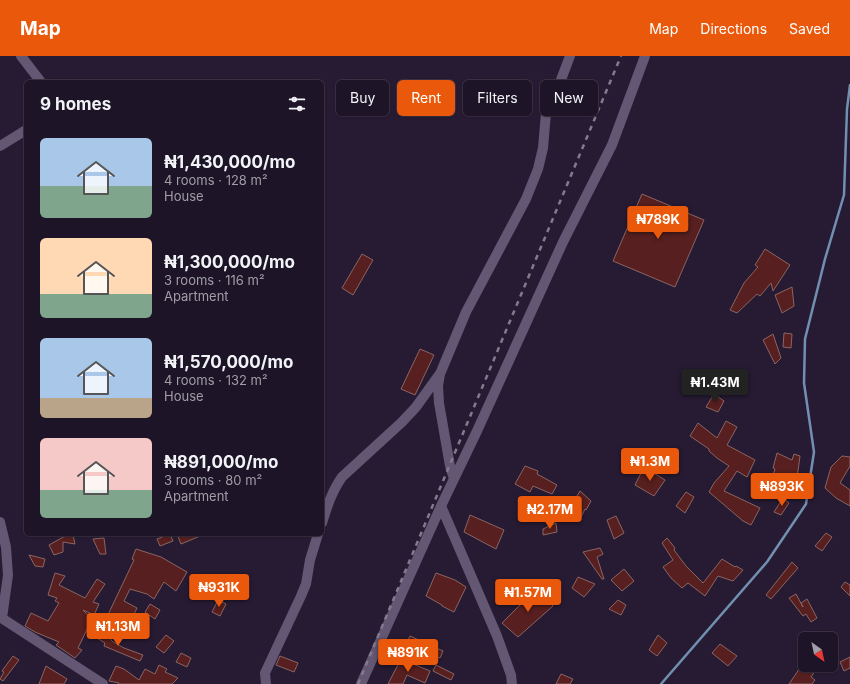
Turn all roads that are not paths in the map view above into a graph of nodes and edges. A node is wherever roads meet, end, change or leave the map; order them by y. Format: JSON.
{"nodes":[{"id":1,"x":21,"y":56,"type":"edge"},
{"id":2,"x":570,"y":56,"type":"edge"},
{"id":3,"x":645,"y":56,"type":"edge"},
{"id":4,"x":39,"y":80,"type":"edge"},
{"id":5,"x":24,"y":131,"type":"edge"},
{"id":6,"x":0,"y":146,"type":"edge"},
{"id":7,"x":440,"y":374,"type":"junction"},
{"id":8,"x":454,"y":479,"type":"junction"},
{"id":9,"x":441,"y":506,"type":"junction"},
{"id":10,"x":324,"y":517,"type":"edge"},
{"id":11,"x":0,"y":522,"type":"edge"},
{"id":12,"x":317,"y":536,"type":"edge"},
{"id":13,"x":1,"y":618,"type":"edge"},
{"id":14,"x":104,"y":684,"type":"edge"},
{"id":15,"x":266,"y":684,"type":"edge"},
{"id":16,"x":362,"y":684,"type":"edge"},
{"id":17,"x":512,"y":684,"type":"edge"}],
"edges":[{"from":1,"to":4,"type":"street"},
{"from":2,"to":7,"type":"street"},
{"from":3,"to":8,"type":"street"},
{"from":5,"to":6,"type":"street"},
{"from":7,"to":8,"type":"street"},
{"from":7,"to":10,"type":"street"},
{"from":8,"to":9,"type":"street"},
{"from":9,"to":16,"type":"street"},
{"from":9,"to":17,"type":"street"},
{"from":11,"to":13,"type":"street"},
{"from":12,"to":15,"type":"street"},
{"from":13,"to":14,"type":"street"}]}
